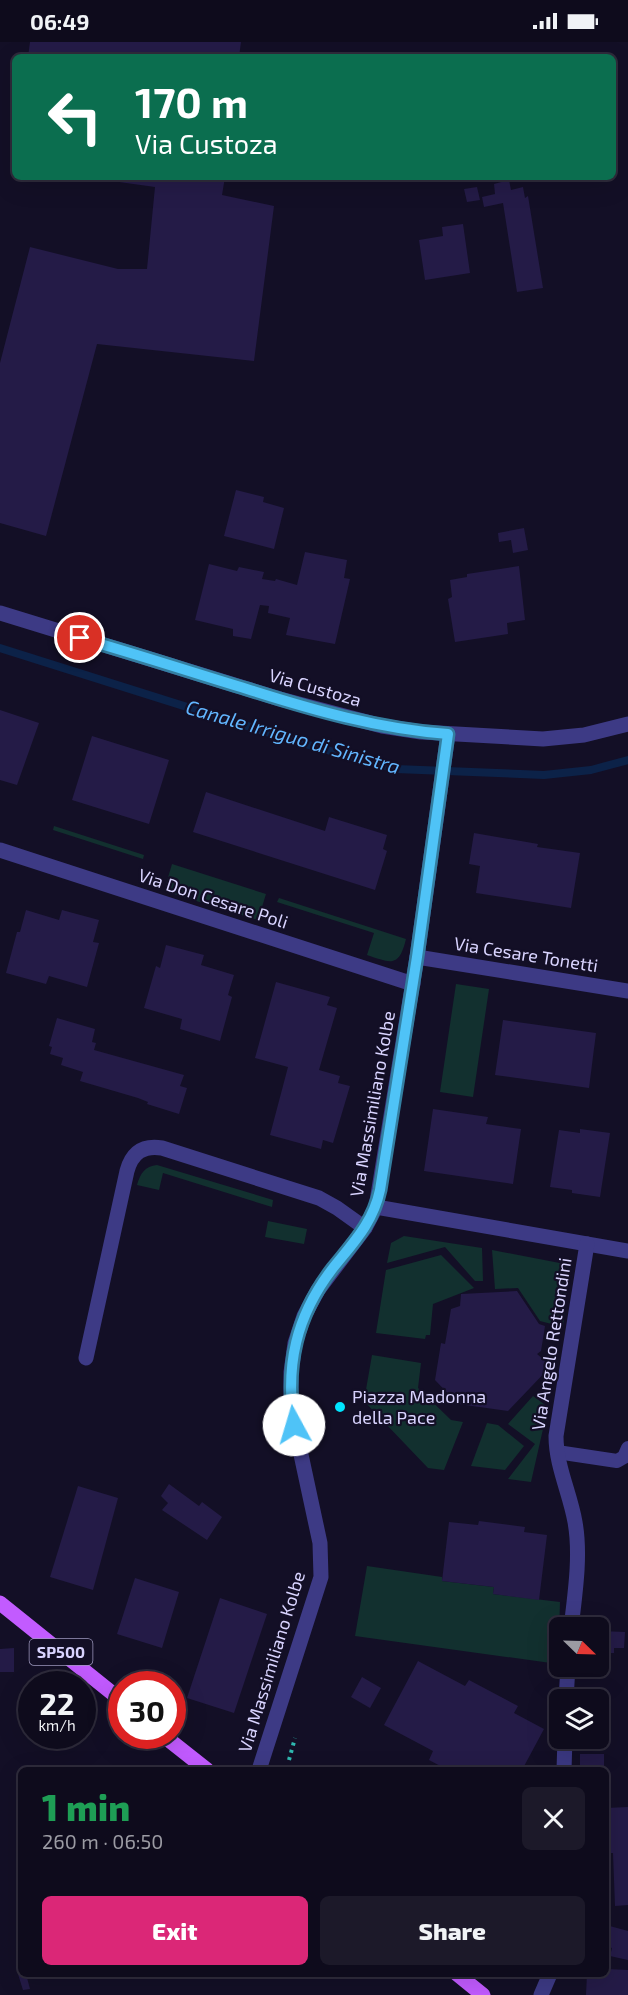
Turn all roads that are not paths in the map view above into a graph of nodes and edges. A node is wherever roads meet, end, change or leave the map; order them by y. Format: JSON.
{"nodes":[{"id":1,"x":0,"y":613,"type":"edge"},
{"id":2,"x":628,"y":723,"type":"edge"},
{"id":3,"x":448,"y":734,"type":"junction"},
{"id":4,"x":0,"y":850,"type":"edge"},
{"id":5,"x":417,"y":957,"type":"junction"},
{"id":6,"x":413,"y":984,"type":"junction"},
{"id":7,"x":628,"y":991,"type":"edge"},
{"id":8,"x":376,"y":1207,"type":"junction"},
{"id":9,"x":365,"y":1228,"type":"junction"},
{"id":10,"x":587,"y":1244,"type":"junction"},
{"id":11,"x":628,"y":1251,"type":"edge"},
{"id":12,"x":86,"y":1358,"type":"dead end"},
{"id":13,"x":628,"y":1448,"type":"edge"},
{"id":14,"x":557,"y":1452,"type":"junction"},
{"id":15,"x":0,"y":1603,"type":"edge"},
{"id":16,"x":572,"y":1617,"type":"edge"},
{"id":17,"x":108,"y":1690,"type":"edge"},
{"id":18,"x":180,"y":1749,"type":"edge"},
{"id":19,"x":565,"y":1749,"type":"edge"},
{"id":20,"x":203,"y":1767,"type":"edge"},
{"id":21,"x":260,"y":1767,"type":"edge"},
{"id":22,"x":564,"y":1767,"type":"edge"},
{"id":23,"x":461,"y":1977,"type":"edge"},
{"id":24,"x":549,"y":1977,"type":"edge"},
{"id":25,"x":483,"y":1995,"type":"edge"},
{"id":26,"x":541,"y":1995,"type":"edge"}],
"edges":[{"from":1,"to":3,"type":"street","name":"Via Custoza"},
{"from":2,"to":3,"type":"street","name":"Via Custoza"},
{"from":3,"to":5,"type":"street","name":"Via Massimiliano Kolbe"},
{"from":4,"to":6,"type":"street","name":"Via Don Cesare Poli"},
{"from":5,"to":6,"type":"street","name":"Via Massimiliano Kolbe"},
{"from":5,"to":7,"type":"street","name":"Via Cesare Tonetti"},
{"from":6,"to":8,"type":"street","name":"Via Massimiliano Kolbe"},
{"from":8,"to":9,"type":"street","name":"Via Massimiliano Kolbe"},
{"from":8,"to":10,"type":"street"},
{"from":9,"to":12,"type":"street"},
{"from":9,"to":21,"type":"street","name":"Via Massimiliano Kolbe"},
{"from":10,"to":11,"type":"street"},
{"from":10,"to":14,"type":"street","name":"Via Angelo Rettondini"},
{"from":13,"to":14,"type":"lane"},
{"from":14,"to":16,"type":"street","name":"Via Angelo Rettondini"},
{"from":15,"to":17,"type":"main road","number":"SP500"},
{"from":18,"to":20,"type":"main road"},
{"from":19,"to":22,"type":"street"},
{"from":23,"to":25,"type":"main road"},
{"from":24,"to":26,"type":"street"}]}
